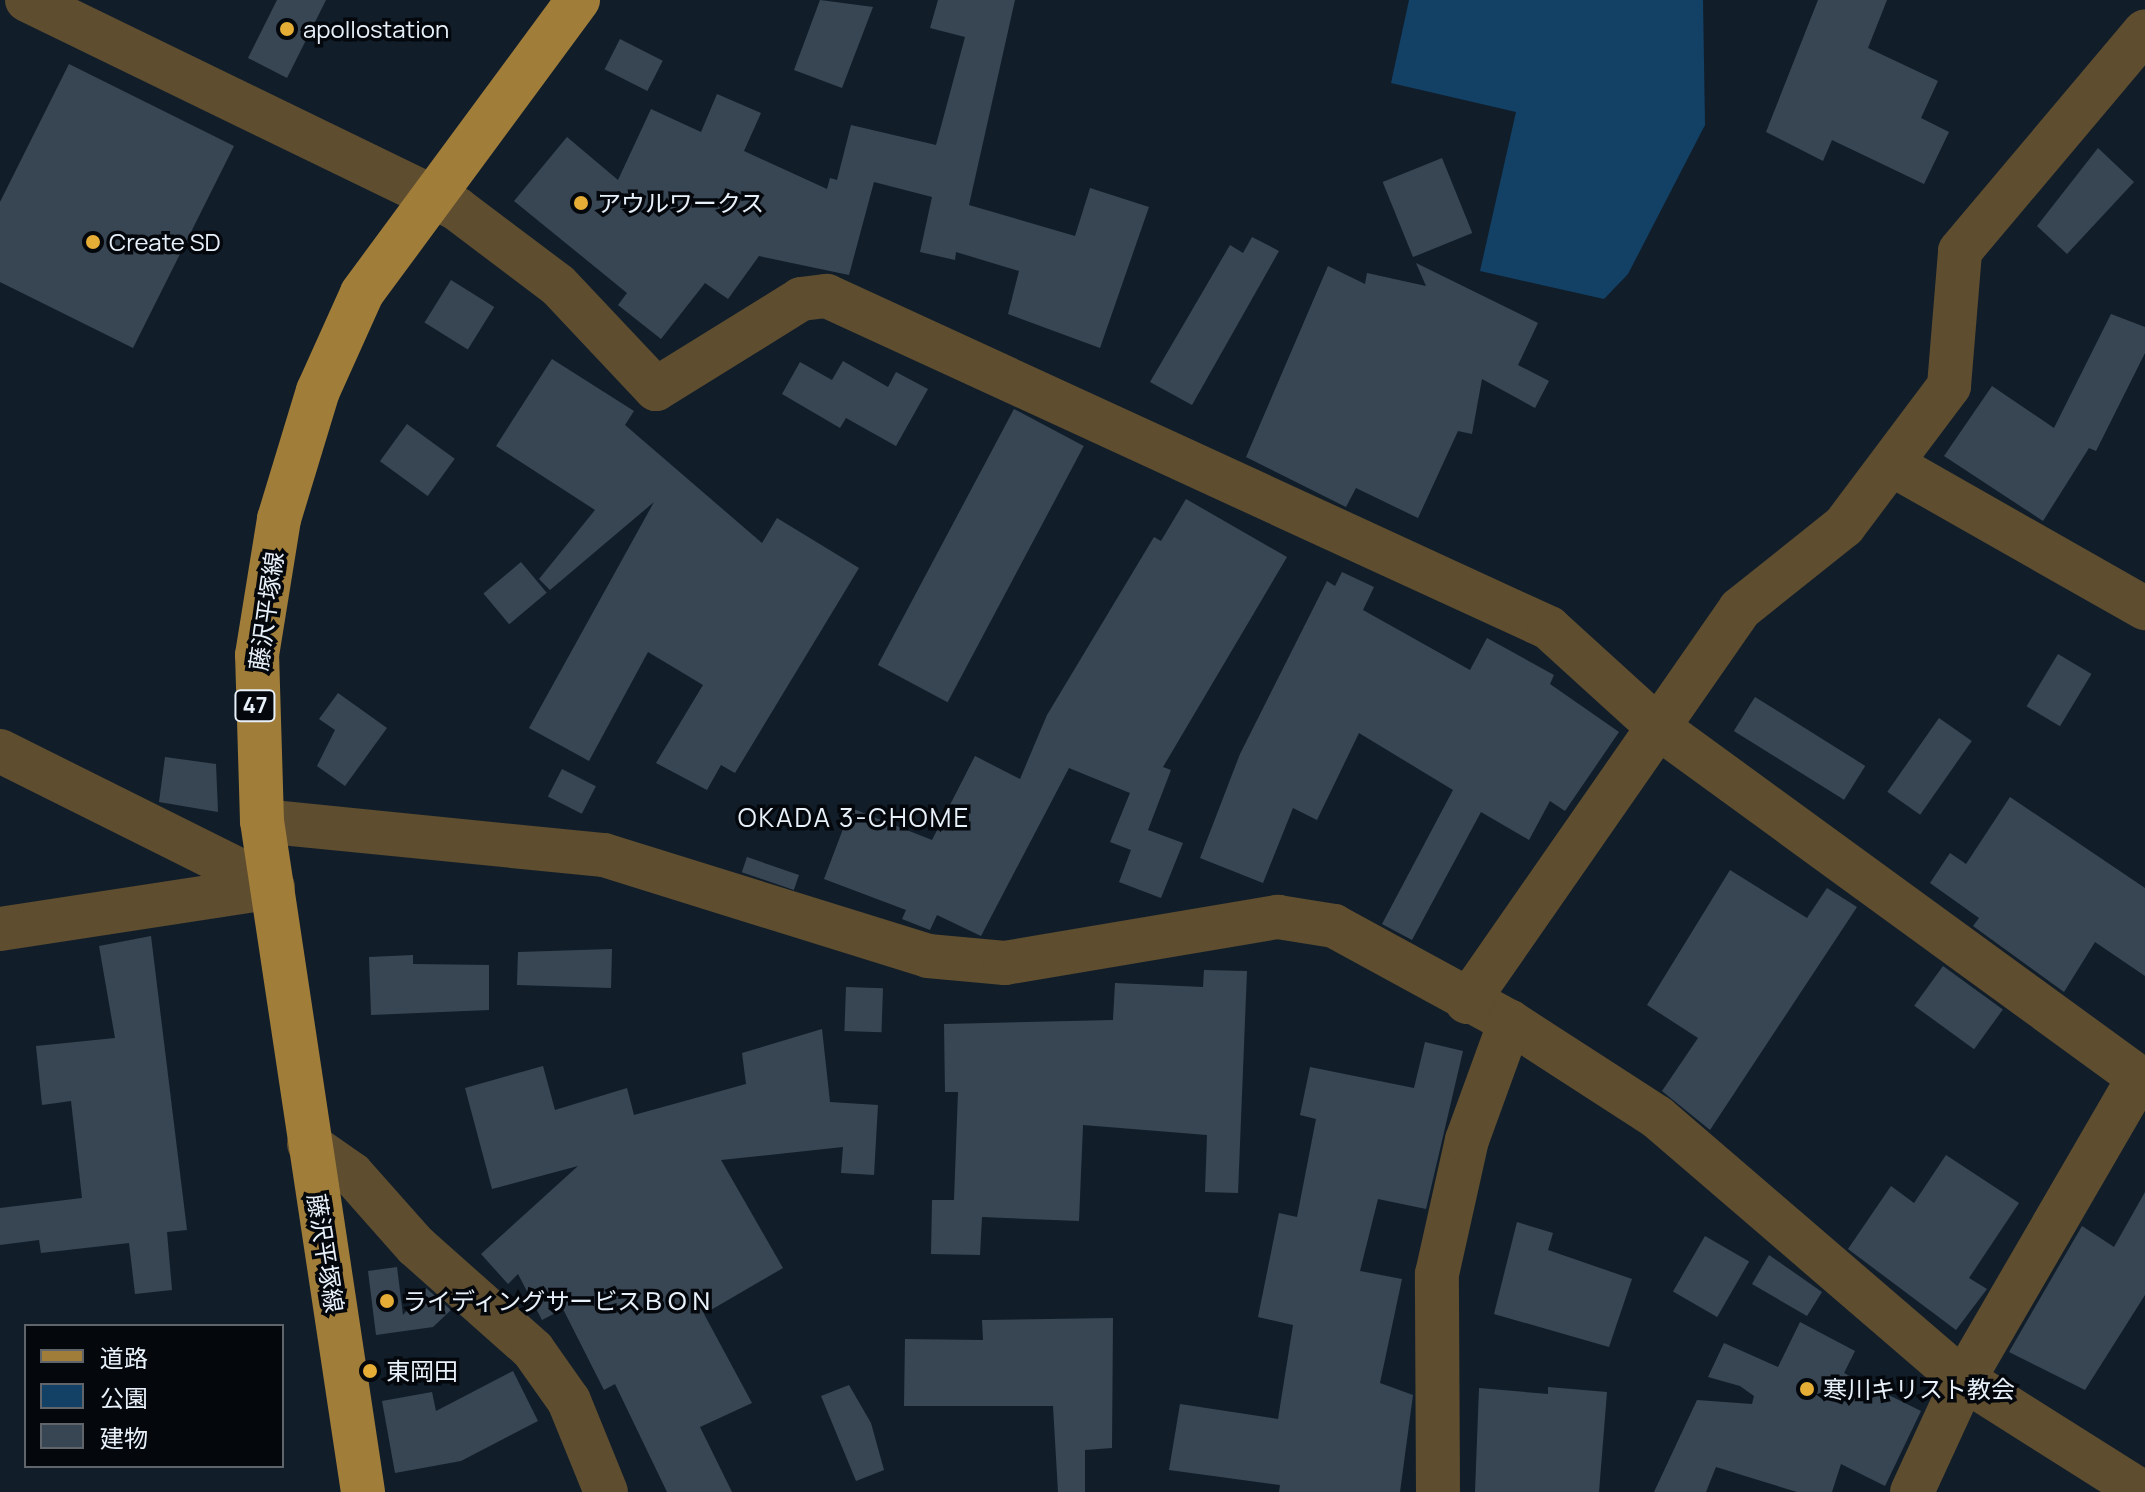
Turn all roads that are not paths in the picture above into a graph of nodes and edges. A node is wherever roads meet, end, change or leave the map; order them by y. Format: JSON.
{"nodes":[{"id":1,"x":27,"y":0,"type":"edge"},
{"id":2,"x":578,"y":0,"type":"edge"},
{"id":3,"x":2145,"y":31,"type":"edge"},
{"id":4,"x":428,"y":197,"type":"junction"},
{"id":5,"x":1891,"y":464,"type":"junction"},
{"id":6,"x":2145,"y":608,"type":"edge"},
{"id":7,"x":1659,"y":728,"type":"junction"},
{"id":8,"x":0,"y":751,"type":"edge"},
{"id":9,"x":262,"y":821,"type":"junction"},
{"id":10,"x":273,"y":887,"type":"junction"},
{"id":11,"x":0,"y":929,"type":"edge"},
{"id":12,"x":1467,"y":1002,"type":"junction"},
{"id":13,"x":1510,"y":1022,"type":"junction"},
{"id":14,"x":2142,"y":1080,"type":"edge"},
{"id":15,"x":309,"y":1144,"type":"junction"},
{"id":16,"x":1964,"y":1379,"type":"junction"},
{"id":17,"x":363,"y":1492,"type":"edge"},
{"id":18,"x":606,"y":1492,"type":"edge"},
{"id":19,"x":1438,"y":1492,"type":"edge"},
{"id":20,"x":1912,"y":1492,"type":"edge"},
{"id":21,"x":2142,"y":1492,"type":"edge"}],
"edges":[{"from":1,"to":4,"type":"street"},
{"from":2,"to":4,"type":"main road","name":"藤沢平塚線","number":"47"},
{"from":3,"to":5,"type":"street"},
{"from":4,"to":7,"type":"street"},
{"from":4,"to":9,"type":"main road","name":"藤沢平塚線","number":"47"},
{"from":5,"to":6,"type":"street"},
{"from":5,"to":7,"type":"street"},
{"from":7,"to":12,"type":"street"},
{"from":7,"to":14,"type":"street"},
{"from":8,"to":10,"type":"street"},
{"from":9,"to":10,"type":"main road","name":"藤沢平塚線","number":"47"},
{"from":9,"to":12,"type":"street"},
{"from":10,"to":11,"type":"street"},
{"from":10,"to":15,"type":"main road","name":"藤沢平塚線","number":"47"},
{"from":12,"to":13,"type":"street"},
{"from":13,"to":16,"type":"street"},
{"from":13,"to":19,"type":"street"},
{"from":14,"to":16,"type":"street"},
{"from":15,"to":17,"type":"main road","name":"藤沢平塚線","number":"47"},
{"from":15,"to":18,"type":"street"},
{"from":16,"to":20,"type":"street"},
{"from":16,"to":21,"type":"street"}]}
